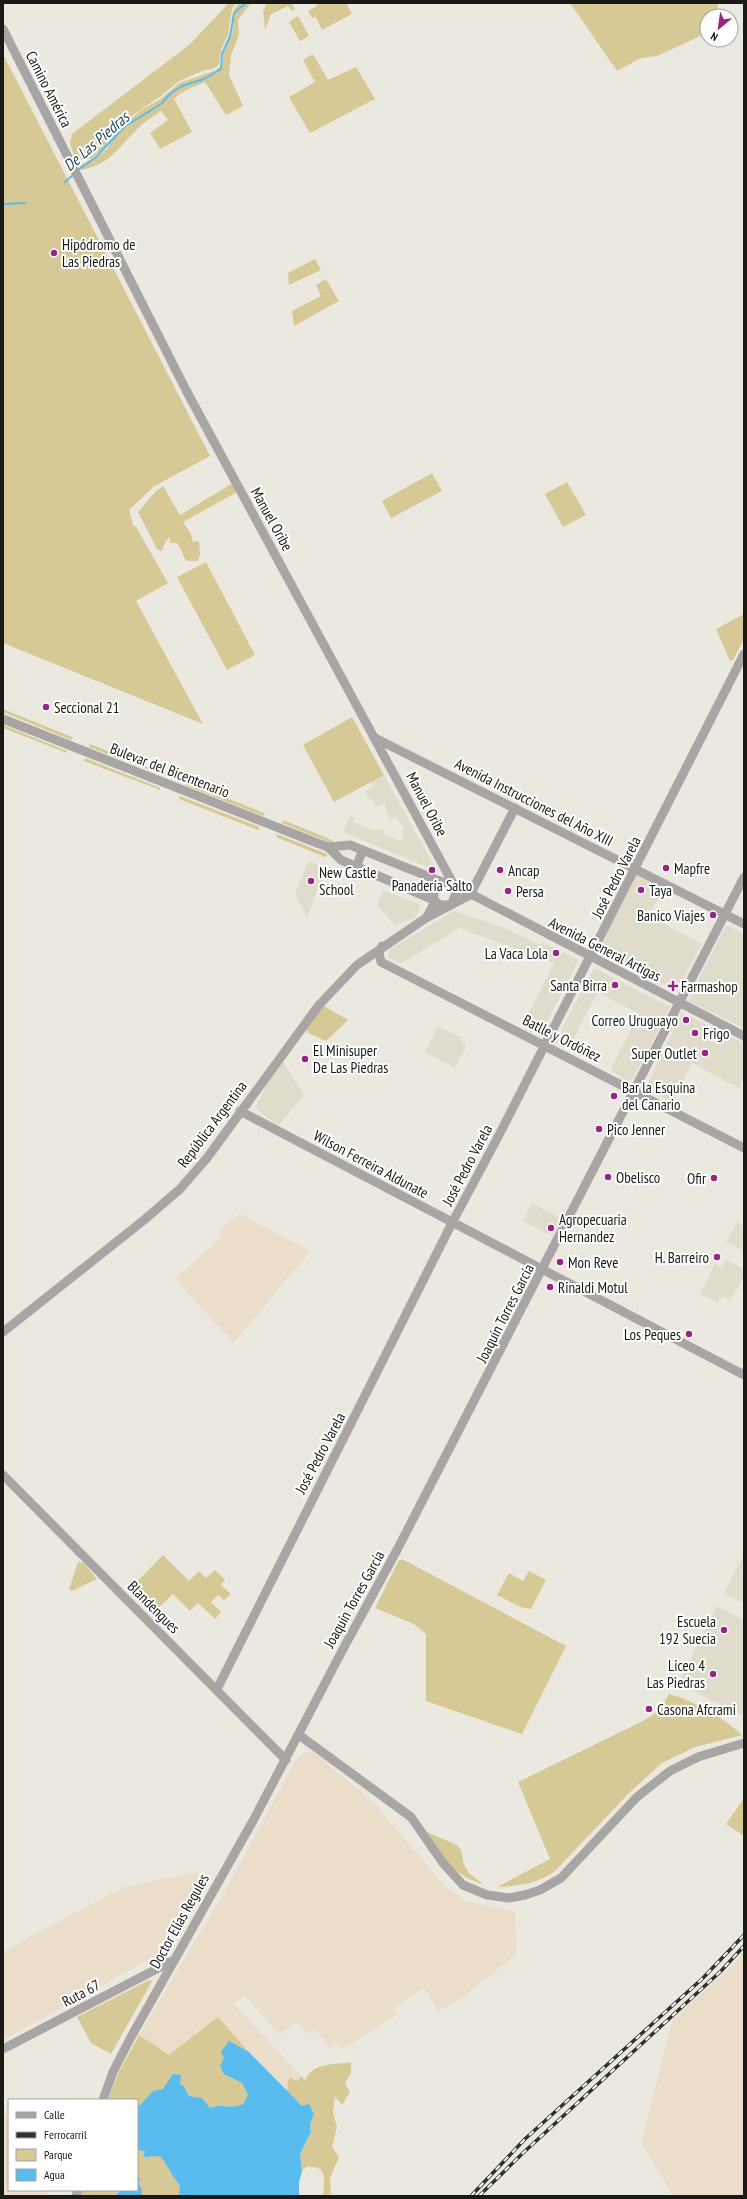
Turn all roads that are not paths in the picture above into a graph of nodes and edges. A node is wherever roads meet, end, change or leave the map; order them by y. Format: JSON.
{"nodes":[{"id":1,"x":3,"y":29,"type":"edge"},
{"id":2,"x":82,"y":184,"type":"joint"},
{"id":3,"x":744,"y":654,"type":"edge"},
{"id":4,"x":3,"y":719,"type":"edge"},
{"id":5,"x":375,"y":738,"type":"junction"},
{"id":6,"x":515,"y":808,"type":"junction"},
{"id":7,"x":328,"y":847,"type":"junction"},
{"id":8,"x":363,"y":850,"type":"junction"},
{"id":9,"x":443,"y":864,"type":"junction"},
{"id":10,"x":356,"y":867,"type":"junction"},
{"id":11,"x":636,"y":869,"type":"junction"},
{"id":12,"x":744,"y":877,"type":"edge"},
{"id":13,"x":442,"y":882,"type":"junction"},
{"id":14,"x":454,"y":886,"type":"junction"},
{"id":15,"x":470,"y":895,"type":"junction"},
{"id":16,"x":434,"y":900,"type":"junction"},
{"id":17,"x":452,"y":903,"type":"junction"},
{"id":18,"x":724,"y":915,"type":"junction"},
{"id":19,"x":426,"y":918,"type":"junction"},
{"id":20,"x":744,"y":924,"type":"edge"},
{"id":21,"x":382,"y":946,"type":"junction"},
{"id":22,"x":590,"y":957,"type":"junction"},
{"id":23,"x":365,"y":959,"type":"junction"},
{"id":24,"x":381,"y":962,"type":"junction"},
{"id":25,"x":679,"y":1003,"type":"junction"},
{"id":26,"x":744,"y":1036,"type":"edge"},
{"id":27,"x":545,"y":1046,"type":"junction"},
{"id":28,"x":635,"y":1091,"type":"junction"},
{"id":29,"x":240,"y":1111,"type":"junction"},
{"id":30,"x":744,"y":1148,"type":"edge"},
{"id":31,"x":452,"y":1223,"type":"junction"},
{"id":32,"x":542,"y":1271,"type":"junction"},
{"id":33,"x":3,"y":1332,"type":"edge"},
{"id":34,"x":744,"y":1375,"type":"edge"},
{"id":35,"x":3,"y":1475,"type":"edge"},
{"id":36,"x":217,"y":1689,"type":"junction"},
{"id":37,"x":299,"y":1735,"type":"junction"},
{"id":38,"x":744,"y":1743,"type":"edge"},
{"id":39,"x":286,"y":1760,"type":"junction"},
{"id":40,"x":172,"y":1961,"type":"junction"},
{"id":41,"x":3,"y":2050,"type":"edge"},
{"id":42,"x":103,"y":2099,"type":"edge"}],
"edges":[{"from":1,"to":2,"type":"street","name":"Camino América"},
{"from":2,"to":5,"type":"street","name":"Manuel Oribe"},
{"from":3,"to":11,"type":"street","name":"José Pedro Varela"},
{"from":4,"to":7,"type":"street","name":"Bulevar del Bicentenario"},
{"from":5,"to":6,"type":"street","name":"Avenida Instrucciones del Año XIII"},
{"from":5,"to":9,"type":"street","name":"Manuel Oribe"},
{"from":6,"to":11,"type":"street","name":"Avenida Instrucciones del Año XIII"},
{"from":6,"to":15,"type":"street"},
{"from":7,"to":8,"type":"street","name":"Bulevar del Bicentenario"},
{"from":7,"to":10,"type":"street","name":"Bulevar del Bicentenario"},
{"from":8,"to":10,"type":"street"},
{"from":8,"to":13,"type":"street","name":"Bulevar del Bicentenario"},
{"from":9,"to":13,"type":"street"},
{"from":9,"to":14,"type":"street"},
{"from":10,"to":16,"type":"street","name":"Bulevar del Bicentenario"},
{"from":11,"to":18,"type":"street","name":"Avenida Instrucciones del Año XIII"},
{"from":11,"to":22,"type":"street","name":"José Pedro Varela"},
{"from":12,"to":18,"type":"street","name":"Joaquín Torres García"},
{"from":13,"to":14,"type":"street","name":"Bulevar del Bicentenario"},
{"from":13,"to":16,"type":"street"},
{"from":14,"to":15,"type":"street","name":"Avenida General Artigas"},
{"from":14,"to":17,"type":"street"},
{"from":15,"to":17,"type":"street","name":"República Argentina"},
{"from":15,"to":22,"type":"street","name":"Avenida General Artigas"},
{"from":16,"to":17,"type":"street","name":"Bulevar del Bicentenario"},
{"from":16,"to":19,"type":"street"},
{"from":17,"to":19,"type":"street","name":"República Argentina"},
{"from":18,"to":20,"type":"street","name":"Avenida Instrucciones del Año XIII"},
{"from":18,"to":25,"type":"street","name":"Joaquín Torres García"},
{"from":19,"to":21,"type":"street","name":"República Argentina"},
{"from":21,"to":23,"type":"street","name":"República Argentina"},
{"from":21,"to":24,"type":"street"},
{"from":22,"to":25,"type":"street","name":"Avenida General Artigas"},
{"from":22,"to":27,"type":"street","name":"José Pedro Varela"},
{"from":23,"to":24,"type":"street","name":"Batlle y Ordóñez"},
{"from":23,"to":29,"type":"street","name":"República Argentina"},
{"from":24,"to":27,"type":"street","name":"Batlle y Ordóñez"},
{"from":25,"to":26,"type":"street","name":"Avenida General Artigas"},
{"from":25,"to":28,"type":"street","name":"Joaquín Torres García"},
{"from":27,"to":28,"type":"street","name":"Batlle y Ordóñez"},
{"from":27,"to":31,"type":"street","name":"José Pedro Varela"},
{"from":28,"to":30,"type":"street","name":"Batlle y Ordóñez"},
{"from":28,"to":32,"type":"street","name":"Joaquín Torres García"},
{"from":29,"to":31,"type":"street","name":"Wilson Ferreira Aldunate"},
{"from":29,"to":33,"type":"street","name":"República Argentina"},
{"from":31,"to":32,"type":"street","name":"Wilson Ferreira Aldunate"},
{"from":31,"to":36,"type":"street","name":"José Pedro Varela"},
{"from":32,"to":34,"type":"street","name":"Wilson Ferreira Aldunate"},
{"from":32,"to":37,"type":"street","name":"Joaquín Torres García"},
{"from":35,"to":36,"type":"street","name":"Blandengues"},
{"from":36,"to":39,"type":"street","name":"Blandengues"},
{"from":37,"to":38,"type":"street"},
{"from":37,"to":39,"type":"street","name":"Joaquín Torres García"},
{"from":39,"to":40,"type":"street","name":"Doctor Elías Regules"},
{"from":40,"to":41,"type":"street","name":"Ruta 67"},
{"from":40,"to":42,"type":"street","name":"Doctor Elías Regules"}]}
